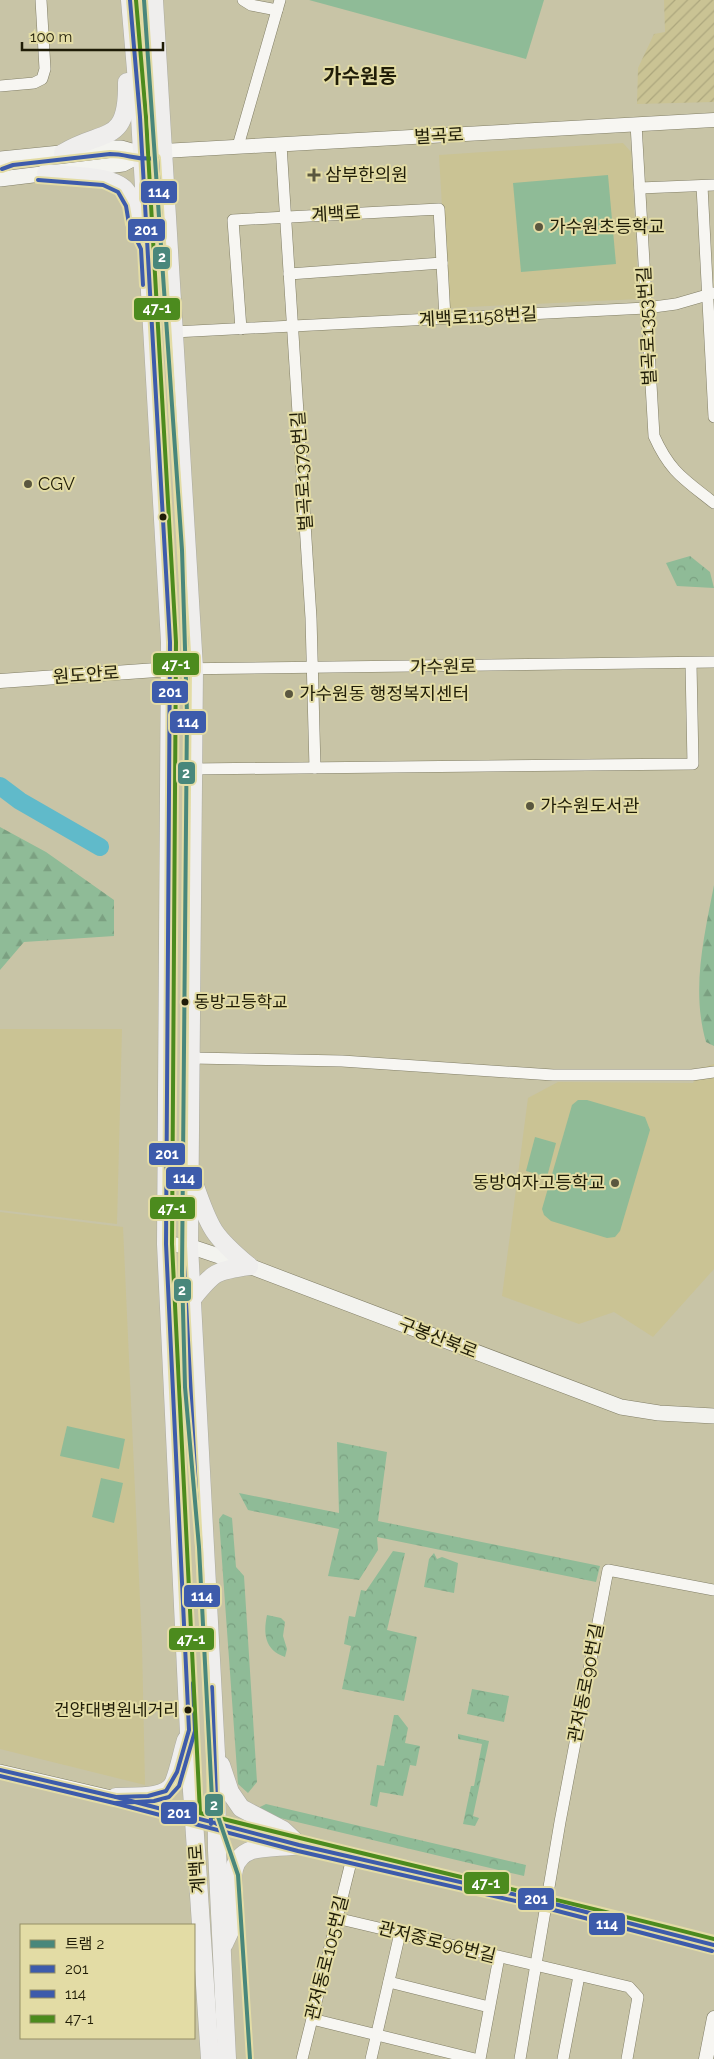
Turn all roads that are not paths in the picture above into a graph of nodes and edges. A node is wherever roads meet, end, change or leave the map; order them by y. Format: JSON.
{"nodes":[{"id":1,"x":40,"y":0,"type":"edge"},
{"id":2,"x":130,"y":0,"type":"edge"},
{"id":3,"x":154,"y":0,"type":"edge"},
{"id":4,"x":243,"y":0,"type":"edge"},
{"id":5,"x":278,"y":5,"type":"edge"},
{"id":6,"x":133,"y":40,"type":"junction"},
{"id":7,"x":0,"y":86,"type":"edge"},
{"id":8,"x":714,"y":120,"type":"edge"},
{"id":9,"x":636,"y":124,"type":"junction"},
{"id":10,"x":281,"y":144,"type":"junction"},
{"id":11,"x":238,"y":146,"type":"junction"},
{"id":12,"x":163,"y":151,"type":"junction"},
{"id":13,"x":63,"y":153,"type":"junction"},
{"id":14,"x":142,"y":154,"type":"junction"},
{"id":15,"x":0,"y":159,"type":"edge"},
{"id":16,"x":46,"y":173,"type":"junction"},
{"id":17,"x":0,"y":179,"type":"edge"},
{"id":18,"x":708,"y":185,"type":"edge"},
{"id":19,"x":640,"y":188,"type":"junction"},
{"id":20,"x":286,"y":217,"type":"junction"},
{"id":21,"x":709,"y":238,"type":"edge"},
{"id":22,"x":147,"y":247,"type":"junction"},
{"id":23,"x":442,"y":263,"type":"junction"},
{"id":24,"x":289,"y":274,"type":"junction"},
{"id":25,"x":711,"y":294,"type":"edge"},
{"id":26,"x":646,"y":308,"type":"junction"},
{"id":27,"x":445,"y":318,"type":"junction"},
{"id":28,"x":293,"y":327,"type":"junction"},
{"id":29,"x":241,"y":329,"type":"junction"},
{"id":30,"x":174,"y":332,"type":"junction"},
{"id":31,"x":714,"y":417,"type":"edge"},
{"id":32,"x":713,"y":498,"type":"edge"},
{"id":33,"x":714,"y":662,"type":"edge"},
{"id":34,"x":690,"y":664,"type":"junction"},
{"id":35,"x":194,"y":668,"type":"junction"},
{"id":36,"x":171,"y":669,"type":"junction"},
{"id":37,"x":314,"y":669,"type":"junction"},
{"id":38,"x":0,"y":681,"type":"edge"},
{"id":39,"x":315,"y":768,"type":"junction"},
{"id":40,"x":193,"y":769,"type":"junction"},
{"id":41,"x":192,"y":1058,"type":"junction"},
{"id":42,"x":714,"y":1072,"type":"edge"},
{"id":43,"x":190,"y":1174,"type":"junction"},
{"id":44,"x":166,"y":1244,"type":"junction"},
{"id":45,"x":189,"y":1246,"type":"junction"},
{"id":46,"x":249,"y":1266,"type":"junction"},
{"id":47,"x":192,"y":1299,"type":"junction"},
{"id":48,"x":714,"y":1416,"type":"edge"},
{"id":49,"x":714,"y":1590,"type":"edge"},
{"id":50,"x":189,"y":1730,"type":"junction"},
{"id":51,"x":216,"y":1754,"type":"junction"},
{"id":52,"x":0,"y":1770,"type":"edge"},
{"id":53,"x":116,"y":1797,"type":"junction"},
{"id":54,"x":194,"y":1818,"type":"junction"},
{"id":55,"x":217,"y":1824,"type":"junction"},
{"id":56,"x":298,"y":1845,"type":"junction"},
{"id":57,"x":352,"y":1858,"type":"junction"},
{"id":58,"x":547,"y":1902,"type":"junction"},
{"id":59,"x":336,"y":1918,"type":"junction"},
{"id":60,"x":400,"y":1933,"type":"junction"},
{"id":61,"x":714,"y":1945,"type":"edge"},
{"id":62,"x":222,"y":1951,"type":"junction"},
{"id":63,"x":499,"y":1957,"type":"junction"},
{"id":64,"x":537,"y":1967,"type":"junction"},
{"id":65,"x":579,"y":1976,"type":"junction"},
{"id":66,"x":389,"y":1982,"type":"junction"},
{"id":67,"x":490,"y":2007,"type":"junction"},
{"id":68,"x":714,"y":2018,"type":"edge"},
{"id":69,"x":312,"y":2019,"type":"junction"},
{"id":70,"x":376,"y":2034,"type":"junction"},
{"id":71,"x":426,"y":2047,"type":"junction"},
{"id":72,"x":210,"y":2059,"type":"edge"},
{"id":73,"x":227,"y":2059,"type":"edge"},
{"id":74,"x":302,"y":2059,"type":"edge"},
{"id":75,"x":370,"y":2059,"type":"edge"},
{"id":76,"x":424,"y":2059,"type":"edge"},
{"id":77,"x":475,"y":2059,"type":"edge"},
{"id":78,"x":480,"y":2059,"type":"edge"},
{"id":79,"x":520,"y":2059,"type":"edge"},
{"id":80,"x":563,"y":2059,"type":"edge"},
{"id":81,"x":627,"y":2059,"type":"edge"},
{"id":82,"x":706,"y":2059,"type":"edge"}],
"edges":[{"from":1,"to":7,"type":"street"},
{"from":2,"to":6,"type":"main road","name":"계백로"},
{"from":3,"to":12,"type":"main road","name":"계백로"},
{"from":4,"to":5,"type":"street"},
{"from":5,"to":11,"type":"street"},
{"from":6,"to":13,"type":"main road"},
{"from":6,"to":14,"type":"main road","name":"계백로"},
{"from":8,"to":9,"type":"street","name":"벌곡로"},
{"from":9,"to":10,"type":"street","name":"벌곡로"},
{"from":9,"to":19,"type":"street","name":"벌곡로1353번길"},
{"from":10,"to":11,"type":"street","name":"벌곡로"},
{"from":10,"to":20,"type":"street","name":"벌곡로1379번길"},
{"from":11,"to":12,"type":"street","name":"벌곡로"},
{"from":12,"to":14,"type":"main road"},
{"from":12,"to":30,"type":"main road","name":"계백로"},
{"from":13,"to":14,"type":"main road"},
{"from":13,"to":15,"type":"main road"},
{"from":14,"to":16,"type":"main road"},
{"from":14,"to":22,"type":"main road","name":"계백로"},
{"from":16,"to":17,"type":"main road"},
{"from":16,"to":22,"type":"main road"},
{"from":18,"to":19,"type":"street"},
{"from":18,"to":21,"type":"street"},
{"from":19,"to":26,"type":"street","name":"벌곡로1353번길"},
{"from":20,"to":23,"type":"street","name":"계백로"},
{"from":20,"to":24,"type":"street","name":"벌곡로1379번길"},
{"from":20,"to":29,"type":"street","name":"계백로"},
{"from":21,"to":25,"type":"street"},
{"from":22,"to":36,"type":"main road","name":"계백로"},
{"from":23,"to":24,"type":"street"},
{"from":23,"to":27,"type":"street"},
{"from":24,"to":28,"type":"street","name":"벌곡로1379번길"},
{"from":25,"to":26,"type":"street","name":"계백로1158번길"},
{"from":25,"to":31,"type":"street"},
{"from":26,"to":27,"type":"street","name":"계백로1158번길"},
{"from":26,"to":32,"type":"street","name":"벌곡로1353번길"},
{"from":27,"to":28,"type":"street","name":"계백로1158번길"},
{"from":28,"to":29,"type":"street","name":"계백로1158번길"},
{"from":28,"to":37,"type":"street","name":"벌곡로1379번길"},
{"from":29,"to":30,"type":"street","name":"계백로1158번길"},
{"from":30,"to":35,"type":"main road","name":"계백로"},
{"from":33,"to":34,"type":"street","name":"가수원로"},
{"from":34,"to":37,"type":"street","name":"가수원로"},
{"from":34,"to":39,"type":"street"},
{"from":35,"to":36,"type":"street","name":"가수원로"},
{"from":35,"to":37,"type":"street","name":"가수원로"},
{"from":35,"to":40,"type":"main road","name":"계백로"},
{"from":36,"to":38,"type":"street","name":"원도안로"},
{"from":36,"to":44,"type":"main road","name":"계백로"},
{"from":37,"to":39,"type":"street","name":"벌곡로1379번길"},
{"from":39,"to":40,"type":"street"},
{"from":40,"to":41,"type":"main road","name":"계백로"},
{"from":41,"to":42,"type":"street"},
{"from":41,"to":43,"type":"main road","name":"계백로"},
{"from":43,"to":45,"type":"main road","name":"계백로"},
{"from":43,"to":46,"type":"main road"},
{"from":44,"to":45,"type":"main road","name":"구봉산북로"},
{"from":44,"to":50,"type":"main road","name":"계백로"},
{"from":45,"to":46,"type":"main road","name":"구봉산북로"},
{"from":45,"to":47,"type":"main road","name":"계백로"},
{"from":46,"to":47,"type":"main road"},
{"from":46,"to":48,"type":"main road","name":"구봉산북로"},
{"from":47,"to":51,"type":"main road","name":"계백로"},
{"from":49,"to":58,"type":"street","name":"관저동로90번길"},
{"from":50,"to":53,"type":"main road"},
{"from":50,"to":54,"type":"main road","name":"계백로"},
{"from":51,"to":55,"type":"main road","name":"계백로"},
{"from":51,"to":56,"type":"main road"},
{"from":52,"to":53,"type":"street"},
{"from":53,"to":54,"type":"street"},
{"from":54,"to":55,"type":"street"},
{"from":54,"to":72,"type":"main road","name":"계백로"},
{"from":55,"to":56,"type":"street"},
{"from":55,"to":62,"type":"main road","name":"계백로"},
{"from":56,"to":57,"type":"street"},
{"from":56,"to":62,"type":"main road"},
{"from":57,"to":58,"type":"street"},
{"from":57,"to":59,"type":"street","name":"관저동로105번길"},
{"from":58,"to":61,"type":"street"},
{"from":58,"to":64,"type":"street"},
{"from":59,"to":60,"type":"street","name":"관저중로96번길"},
{"from":59,"to":69,"type":"street","name":"관저동로105번길"},
{"from":60,"to":63,"type":"street","name":"관저중로96번길"},
{"from":60,"to":66,"type":"street"},
{"from":62,"to":73,"type":"main road","name":"계백로"},
{"from":63,"to":64,"type":"street","name":"관저중로96번길"},
{"from":63,"to":67,"type":"street"},
{"from":64,"to":65,"type":"street","name":"관저중로96번길"},
{"from":64,"to":79,"type":"street"},
{"from":65,"to":80,"type":"street"},
{"from":65,"to":81,"type":"street","name":"관저중로96번길"},
{"from":66,"to":67,"type":"street"},
{"from":66,"to":70,"type":"street"},
{"from":67,"to":78,"type":"street"},
{"from":68,"to":82,"type":"street"},
{"from":69,"to":70,"type":"street"},
{"from":69,"to":74,"type":"street","name":"관저동로105번길"},
{"from":70,"to":71,"type":"street"},
{"from":70,"to":75,"type":"street"},
{"from":71,"to":76,"type":"street"},
{"from":71,"to":77,"type":"street"}]}
